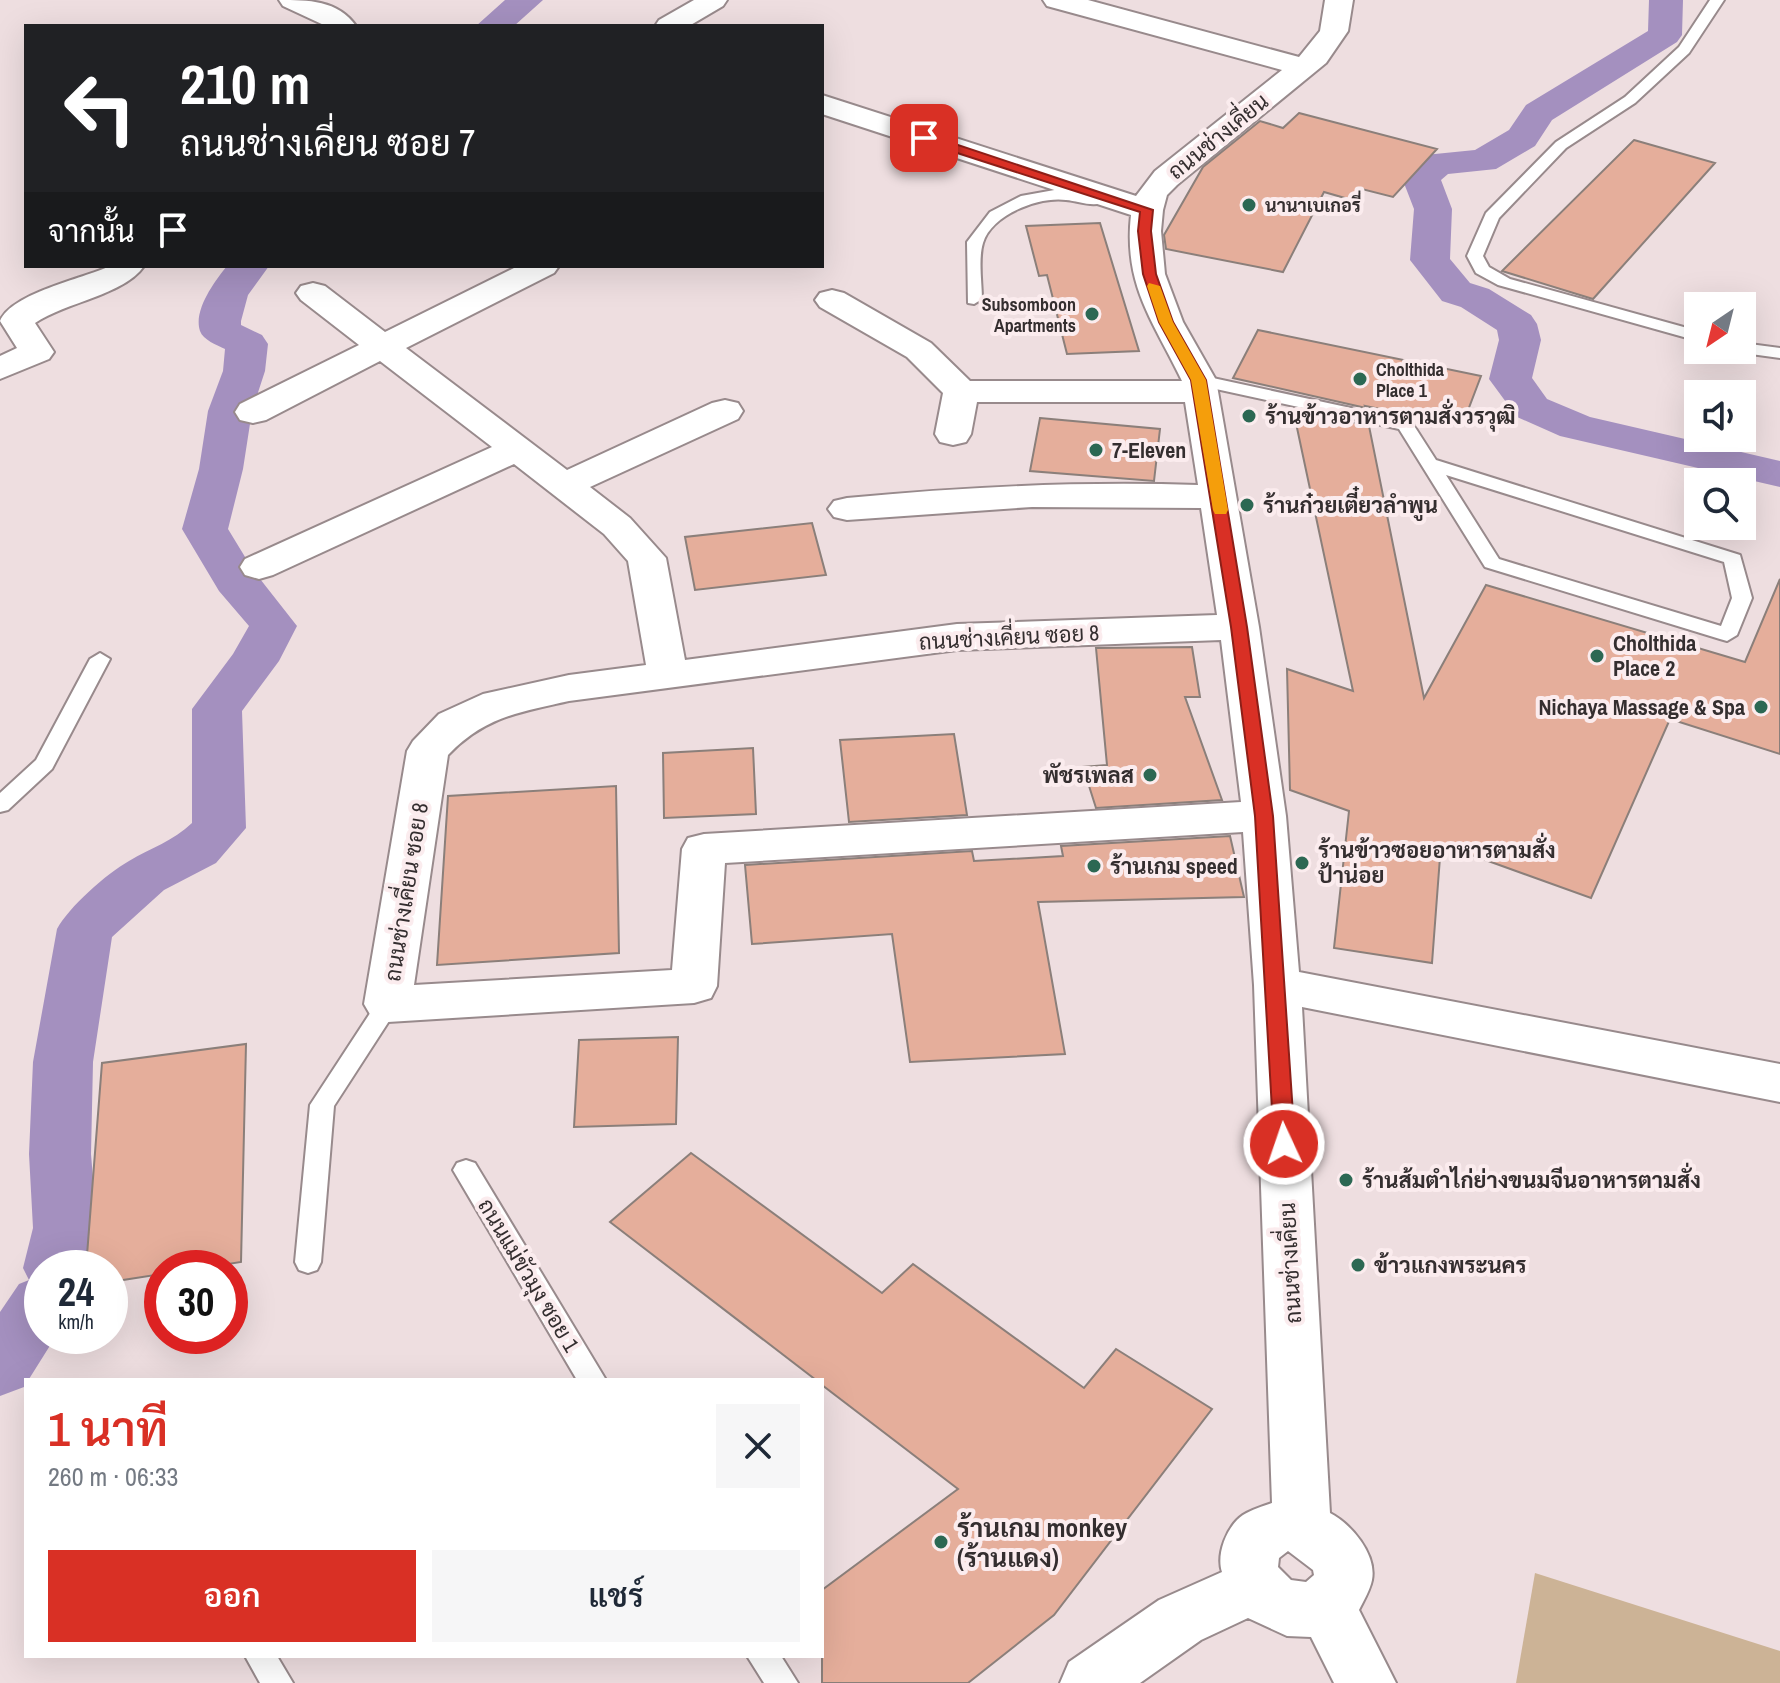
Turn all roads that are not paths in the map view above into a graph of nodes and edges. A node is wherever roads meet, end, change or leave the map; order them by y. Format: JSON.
{"nodes":[{"id":1,"x":293,"y":0,"type":"edge"},
{"id":2,"x":713,"y":0,"type":"edge"},
{"id":3,"x":1057,"y":0,"type":"edge"},
{"id":4,"x":1339,"y":0,"type":"edge"},
{"id":5,"x":1717,"y":0,"type":"edge"},
{"id":6,"x":340,"y":24,"type":"edge"},
{"id":7,"x":672,"y":24,"type":"edge"},
{"id":8,"x":1304,"y":67,"type":"junction"},
{"id":9,"x":824,"y":105,"type":"edge"},
{"id":10,"x":1147,"y":210,"type":"junction"},
{"id":11,"x":126,"y":268,"type":"edge"},
{"id":12,"x":539,"y":268,"type":"edge"},
{"id":13,"x":313,"y":293,"type":"dead end"},
{"id":14,"x":974,"y":299,"type":"dead end"},
{"id":15,"x":832,"y":300,"type":"dead end"},
{"id":16,"x":1684,"y":332,"type":"edge"},
{"id":17,"x":383,"y":346,"type":"junction"},
{"id":18,"x":1756,"y":350,"type":"edge"},
{"id":19,"x":1780,"y":353,"type":"edge"},
{"id":20,"x":0,"y":369,"type":"edge"},
{"id":21,"x":1200,"y":386,"type":"junction"},
{"id":22,"x":961,"y":391,"type":"junction"},
{"id":23,"x":725,"y":411,"type":"dead end"},
{"id":24,"x":253,"y":412,"type":"dead end"},
{"id":25,"x":953,"y":434,"type":"dead end"},
{"id":26,"x":518,"y":449,"type":"junction"},
{"id":27,"x":1429,"y":464,"type":"junction"},
{"id":28,"x":564,"y":485,"type":"junction"},
{"id":29,"x":1218,"y":497,"type":"junction"},
{"id":30,"x":847,"y":509,"type":"dead end"},
{"id":31,"x":259,"y":567,"type":"dead end"},
{"id":32,"x":1239,"y":627,"type":"junction"},
{"id":33,"x":100,"y":659,"type":"dead end"},
{"id":34,"x":668,"y":675,"type":"junction"},
{"id":35,"x":0,"y":805,"type":"edge"},
{"id":36,"x":1264,"y":816,"type":"junction"},
{"id":37,"x":1277,"y":985,"type":"junction"},
{"id":38,"x":388,"y":1004,"type":"junction"},
{"id":39,"x":1780,"y":1083,"type":"edge"},
{"id":40,"x":466,"y":1170,"type":"dead end"},
{"id":41,"x":308,"y":1262,"type":"dead end"},
{"id":42,"x":591,"y":1378,"type":"edge"},
{"id":43,"x":1302,"y":1526,"type":"junction"},
{"id":44,"x":1255,"y":1586,"type":"junction"},
{"id":45,"x":1325,"y":1604,"type":"junction"},
{"id":46,"x":261,"y":1658,"type":"edge"},
{"id":47,"x":764,"y":1658,"type":"edge"},
{"id":48,"x":278,"y":1683,"type":"edge"},
{"id":49,"x":783,"y":1683,"type":"edge"},
{"id":50,"x":1090,"y":1683,"type":"edge"},
{"id":51,"x":1366,"y":1683,"type":"edge"}],
"edges":[{"from":1,"to":6,"type":"street"},
{"from":2,"to":7,"type":"street"},
{"from":3,"to":8,"type":"street"},
{"from":4,"to":8,"type":"street","name":"ถนนช่างเคี่ยน"},
{"from":5,"to":16,"type":"lane"},
{"from":8,"to":10,"type":"street","name":"ถนนช่างเคี่ยน"},
{"from":9,"to":10,"type":"street"},
{"from":10,"to":14,"type":"lane"},
{"from":10,"to":21,"type":"street","name":"ถนนช่างเคี่ยน"},
{"from":11,"to":20,"type":"street"},
{"from":12,"to":17,"type":"street"},
{"from":13,"to":17,"type":"street"},
{"from":15,"to":22,"type":"street"},
{"from":17,"to":24,"type":"street"},
{"from":17,"to":26,"type":"street"},
{"from":18,"to":19,"type":"lane"},
{"from":21,"to":22,"type":"street"},
{"from":21,"to":27,"type":"lane"},
{"from":21,"to":29,"type":"street","name":"ถนนช่างเคี่ยน"},
{"from":22,"to":25,"type":"street"},
{"from":23,"to":28,"type":"street"},
{"from":26,"to":28,"type":"street"},
{"from":26,"to":31,"type":"street"},
{"from":27,"to":27,"type":"lane"},
{"from":28,"to":34,"type":"street"},
{"from":29,"to":30,"type":"street"},
{"from":29,"to":32,"type":"street","name":"ถนนช่างเคี่ยน"},
{"from":32,"to":34,"type":"street","name":"ถนนช่างเคี่ยน ซอย 8"},
{"from":32,"to":36,"type":"street","name":"ถนนช่างเคี่ยน"},
{"from":33,"to":35,"type":"lane"},
{"from":34,"to":38,"type":"street","name":"ถนนช่างเคี่ยน ซอย 8"},
{"from":36,"to":37,"type":"street","name":"ถนนช่างเคี่ยน"},
{"from":36,"to":38,"type":"street","name":"ถนนช่างเคี่ยน ซอย 8"},
{"from":37,"to":39,"type":"street"},
{"from":37,"to":43,"type":"street","name":"ถนนช่างเคี่ยน"},
{"from":38,"to":41,"type":"lane"},
{"from":40,"to":42,"type":"lane","name":"ถนนแม่ขัวมุง ซอย 1"},
{"from":43,"to":44,"type":"street"},
{"from":43,"to":45,"type":"street"},
{"from":44,"to":45,"type":"street"},
{"from":44,"to":50,"type":"street"},
{"from":45,"to":51,"type":"street"},
{"from":46,"to":48,"type":"lane"},
{"from":47,"to":49,"type":"lane"}]}
